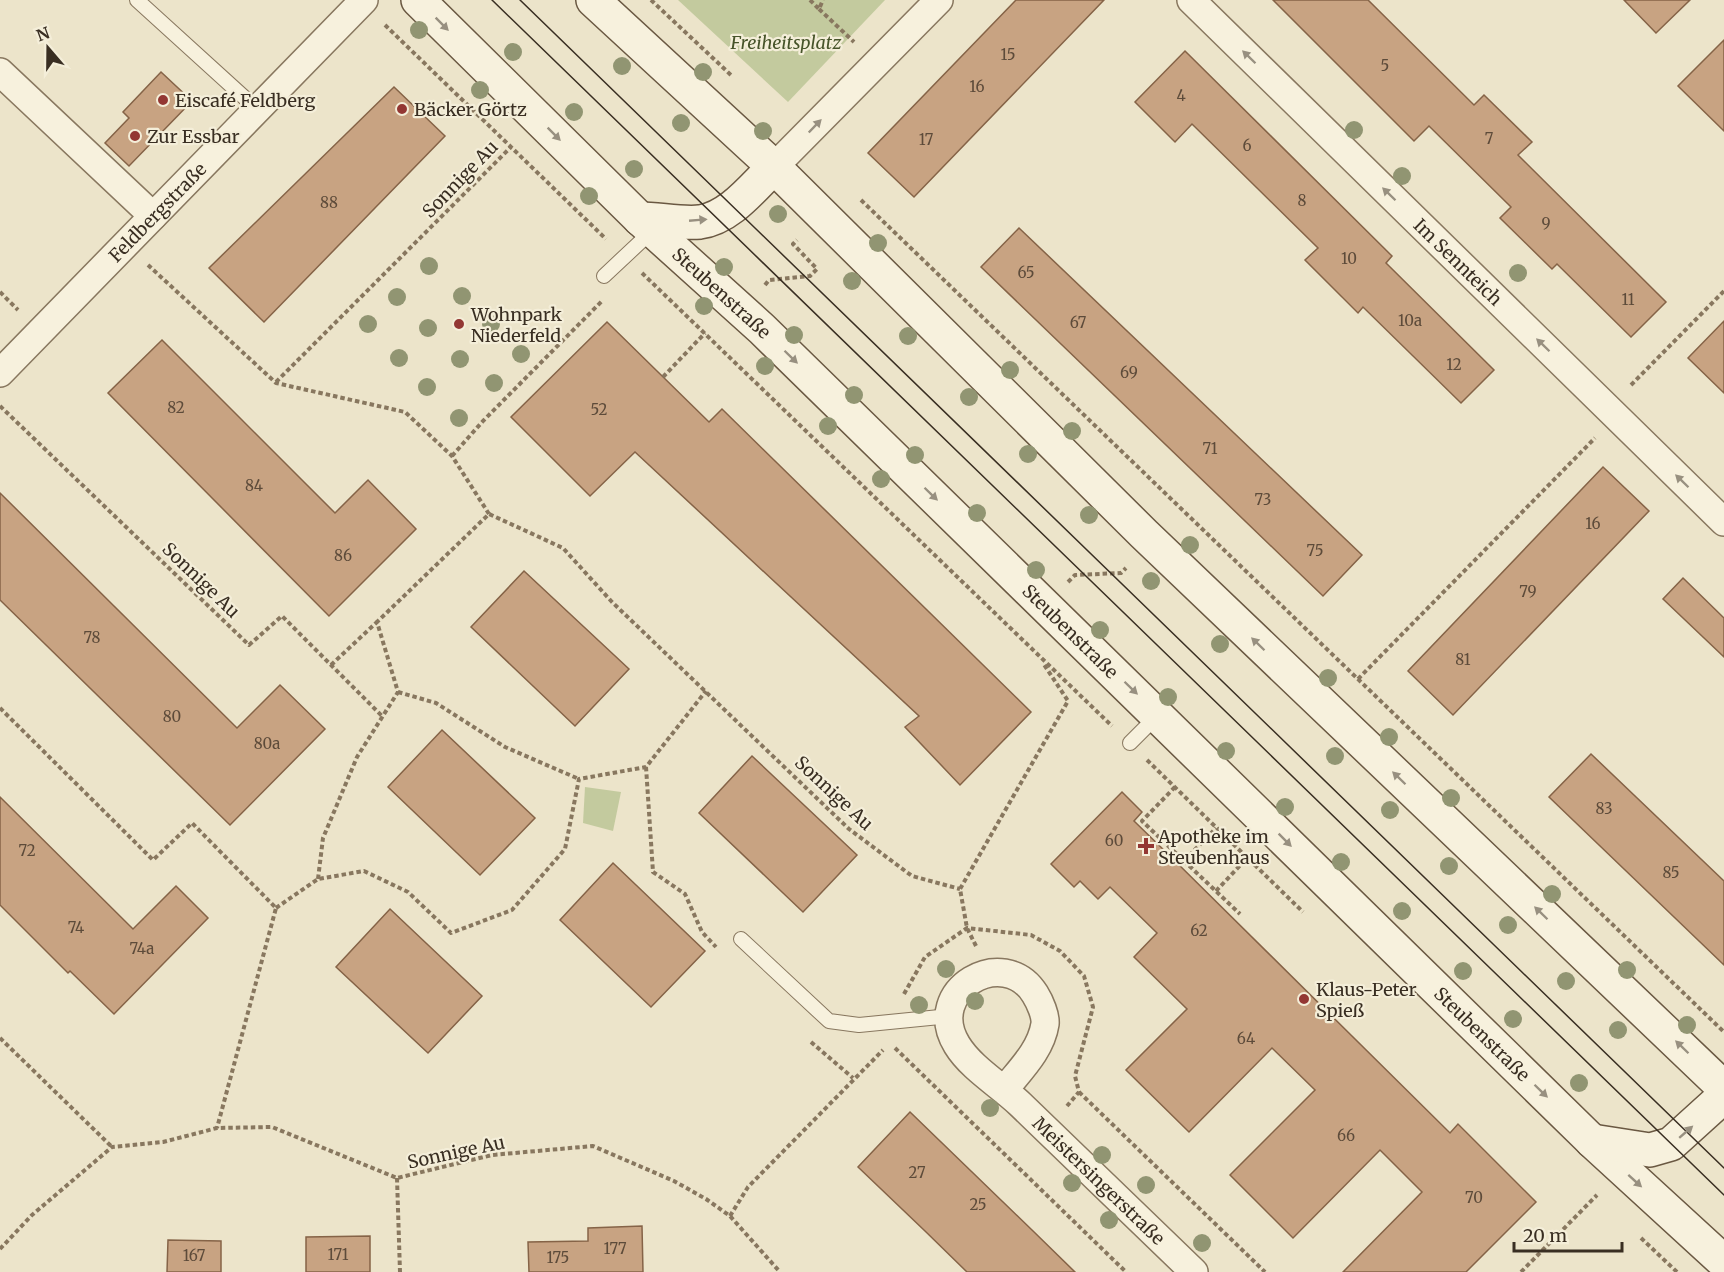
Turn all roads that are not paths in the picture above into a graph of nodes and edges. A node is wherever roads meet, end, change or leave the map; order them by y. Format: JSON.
{"nodes":[{"id":1,"x":137,"y":0,"type":"edge"},
{"id":2,"x":418,"y":0,"type":"edge"},
{"id":3,"x":593,"y":0,"type":"edge"},
{"id":4,"x":939,"y":0,"type":"edge"},
{"id":5,"x":1191,"y":0,"type":"edge"},
{"id":6,"x":362,"y":1,"type":"edge"},
{"id":7,"x":0,"y":72,"type":"edge"},
{"id":8,"x":257,"y":109,"type":"junction"},
{"id":9,"x":774,"y":167,"type":"junction"},
{"id":10,"x":153,"y":216,"type":"junction"},
{"id":11,"x":646,"y":224,"type":"junction"},
{"id":12,"x":604,"y":276,"type":"road end"},
{"id":13,"x":0,"y":373,"type":"edge"},
{"id":14,"x":1724,"y":522,"type":"edge"},
{"id":15,"x":1158,"y":714,"type":"junction"},
{"id":16,"x":1130,"y":743,"type":"road end"},
{"id":17,"x":741,"y":939,"type":"dead end"},
{"id":18,"x":950,"y":1016,"type":"junction"},
{"id":19,"x":1724,"y":1088,"type":"edge"},
{"id":20,"x":1005,"y":1089,"type":"junction"},
{"id":21,"x":1724,"y":1096,"type":"edge"},
{"id":22,"x":1592,"y":1141,"type":"junction"},
{"id":23,"x":1724,"y":1262,"type":"edge"},
{"id":24,"x":1194,"y":1272,"type":"edge"}],
"edges":[{"from":1,"to":8,"type":"lane"},
{"from":2,"to":11,"type":"street","name":"Steubenstraße","one_way":true},
{"from":3,"to":9,"type":"street"},
{"from":9,"to":4,"type":"street","one_way":true},
{"from":14,"to":5,"type":"street","name":"Im Sennteich","one_way":true},
{"from":6,"to":8,"type":"street","name":"Feldbergstraße"},
{"from":7,"to":10,"type":"street"},
{"from":8,"to":10,"type":"street","name":"Feldbergstraße"},
{"from":11,"to":9,"type":"street","one_way":true},
{"from":19,"to":9,"type":"street","one_way":true},
{"from":10,"to":13,"type":"street","name":"Feldbergstraße"},
{"from":11,"to":12,"type":"lane"},
{"from":11,"to":15,"type":"street","name":"Steubenstraße","one_way":true},
{"from":15,"to":16,"type":"lane"},
{"from":15,"to":22,"type":"street","name":"Steubenstraße","one_way":true},
{"from":17,"to":18,"type":"lane"},
{"from":18,"to":20,"type":"street","name":"Meistersingerstraße"},
{"from":18,"to":20,"type":"street"},
{"from":20,"to":24,"type":"street","name":"Meistersingerstraße"},
{"from":22,"to":21,"type":"street","one_way":true},
{"from":22,"to":23,"type":"street","name":"Steubenstraße","one_way":true}]}
